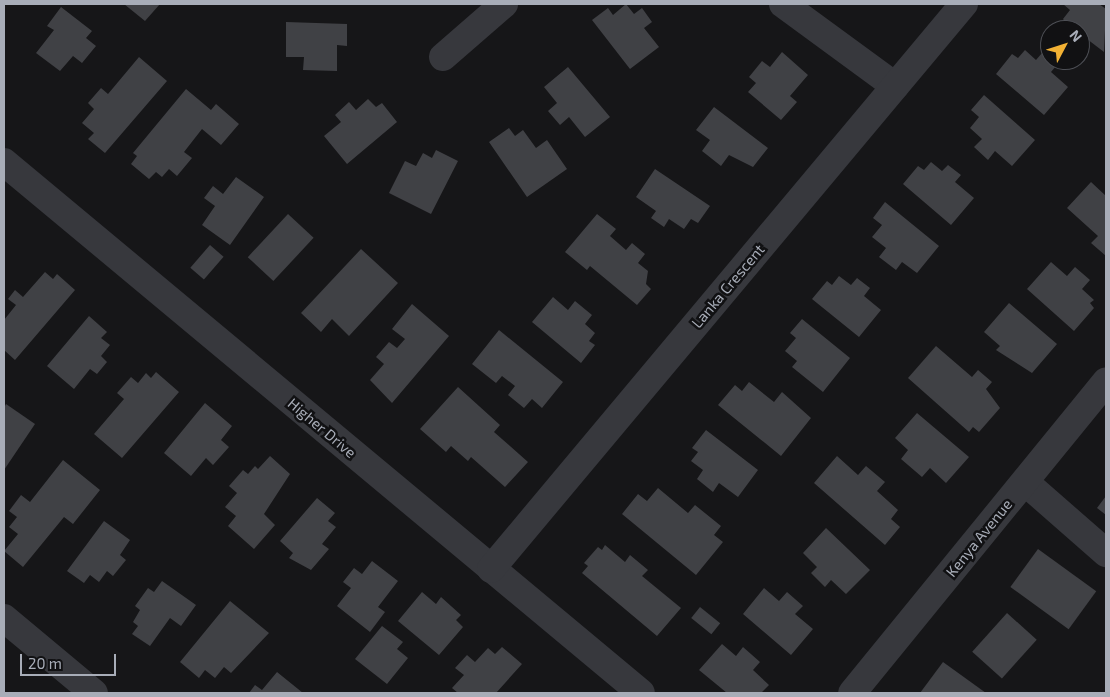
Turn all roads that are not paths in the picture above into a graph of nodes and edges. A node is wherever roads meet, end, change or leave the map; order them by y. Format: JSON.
{"nodes":[{"id":1,"x":504,"y":4,"type":"edge"},
{"id":2,"x":783,"y":4,"type":"edge"},
{"id":3,"x":964,"y":4,"type":"edge"},
{"id":4,"x":443,"y":58,"type":"dead end"},
{"id":5,"x":895,"y":86,"type":"junction"},
{"id":6,"x":4,"y":162,"type":"edge"},
{"id":7,"x":1106,"y":382,"type":"edge"},
{"id":8,"x":1025,"y":482,"type":"junction"},
{"id":9,"x":1106,"y":553,"type":"edge"},
{"id":10,"x":491,"y":568,"type":"junction"},
{"id":11,"x":4,"y":618,"type":"edge"},
{"id":12,"x":94,"y":693,"type":"edge"},
{"id":13,"x":641,"y":693,"type":"edge"},
{"id":14,"x":852,"y":693,"type":"edge"}],
"edges":[{"from":1,"to":4,"type":"street"},
{"from":2,"to":5,"type":"street"},
{"from":3,"to":5,"type":"street","name":"Lanka Crescent"},
{"from":5,"to":10,"type":"street","name":"Lanka Crescent"},
{"from":6,"to":10,"type":"street","name":"Higher Drive"},
{"from":7,"to":8,"type":"street","name":"Kenya Avenue"},
{"from":8,"to":9,"type":"street"},
{"from":8,"to":14,"type":"street","name":"Kenya Avenue"},
{"from":10,"to":13,"type":"street","name":"Higher Drive"},
{"from":11,"to":12,"type":"street"}]}
